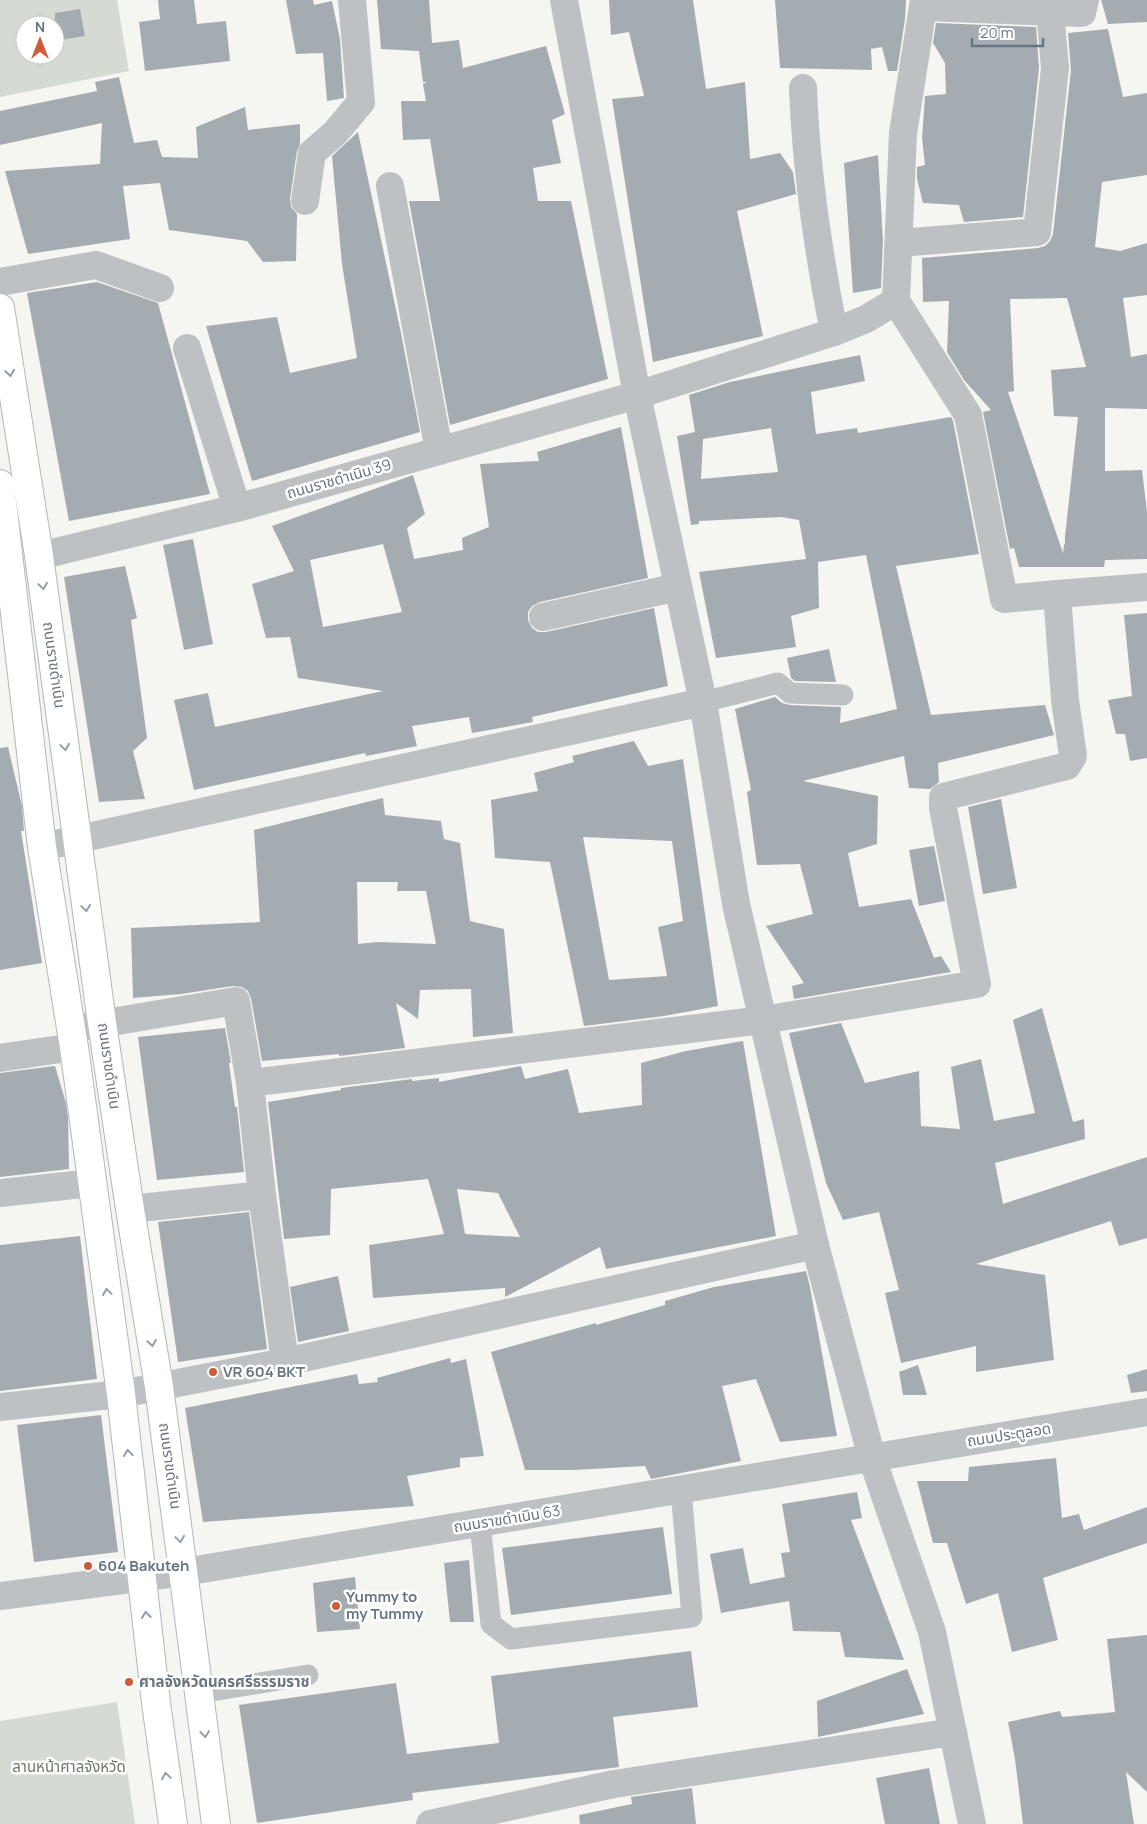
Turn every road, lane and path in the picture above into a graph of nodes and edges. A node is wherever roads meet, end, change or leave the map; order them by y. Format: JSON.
{"nodes":[{"id":1,"x":352,"y":0,"type":"edge"},
{"id":2,"x":564,"y":0,"type":"edge"},
{"id":3,"x":1085,"y":0,"type":"edge"},
{"id":4,"x":923,"y":3,"type":"edge"},
{"id":5,"x":1050,"y":11,"type":"junction"},
{"id":6,"x":803,"y":88,"type":"dead end"},
{"id":7,"x":390,"y":186,"type":"dead end"},
{"id":8,"x":305,"y":201,"type":"dead end"},
{"id":9,"x":899,"y":243,"type":"junction"},
{"id":10,"x":0,"y":282,"type":"edge"},
{"id":11,"x":160,"y":288,"type":"dead end"},
{"id":12,"x":896,"y":301,"type":"junction"},
{"id":13,"x":0,"y":308,"type":"edge"},
{"id":14,"x":834,"y":332,"type":"junction"},
{"id":15,"x":187,"y":348,"type":"dead end"},
{"id":16,"x":637,"y":395,"type":"junction"},
{"id":17,"x":440,"y":451,"type":"junction"},
{"id":18,"x":0,"y":484,"type":"edge"},
{"id":19,"x":237,"y":508,"type":"junction"},
{"id":20,"x":39,"y":556,"type":"junction"},
{"id":21,"x":5,"y":564,"type":"edge"},
{"id":22,"x":1147,"y":587,"type":"edge"},
{"id":23,"x":678,"y":588,"type":"junction"},
{"id":24,"x":1057,"y":594,"type":"junction"},
{"id":25,"x":543,"y":617,"type":"dead end"},
{"id":26,"x":843,"y":694,"type":"dead end"},
{"id":27,"x":702,"y":702,"type":"junction"},
{"id":28,"x":77,"y":839,"type":"junction"},
{"id":29,"x":42,"y":847,"type":"junction"},
{"id":30,"x":764,"y":1020,"type":"junction"},
{"id":31,"x":102,"y":1023,"type":"junction"},
{"id":32,"x":72,"y":1038,"type":"junction"},
{"id":33,"x":0,"y":1058,"type":"edge"},
{"id":34,"x":250,"y":1084,"type":"junction"},
{"id":35,"x":92,"y":1183,"type":"junction"},
{"id":36,"x":0,"y":1193,"type":"edge"},
{"id":37,"x":262,"y":1195,"type":"junction"},
{"id":38,"x":130,"y":1209,"type":"junction"},
{"id":39,"x":815,"y":1245,"type":"junction"},
{"id":40,"x":285,"y":1362,"type":"junction"},
{"id":41,"x":159,"y":1387,"type":"junction"},
{"id":42,"x":121,"y":1394,"type":"junction"},
{"id":43,"x":0,"y":1406,"type":"edge"},
{"id":44,"x":1147,"y":1412,"type":"edge"},
{"id":45,"x":872,"y":1458,"type":"junction"},
{"id":46,"x":681,"y":1490,"type":"junction"},
{"id":47,"x":480,"y":1524,"type":"junction"},
{"id":48,"x":184,"y":1572,"type":"junction"},
{"id":49,"x":142,"y":1579,"type":"junction"},
{"id":50,"x":0,"y":1596,"type":"edge"},
{"id":51,"x":308,"y":1675,"type":"dead end"},
{"id":52,"x":200,"y":1693,"type":"junction"},
{"id":53,"x":953,"y":1732,"type":"junction"},
{"id":54,"x":445,"y":1823,"type":"edge"},
{"id":55,"x":173,"y":1824,"type":"edge"},
{"id":56,"x":216,"y":1824,"type":"edge"},
{"id":57,"x":972,"y":1824,"type":"edge"}],
"edges":[{"from":1,"to":8,"type":"street"},
{"from":2,"to":16,"type":"street"},
{"from":3,"to":5,"type":"street"},
{"from":4,"to":5,"type":"street"},
{"from":4,"to":9,"type":"street"},
{"from":5,"to":9,"type":"street"},
{"from":6,"to":14,"type":"street"},
{"from":7,"to":17,"type":"street"},
{"from":9,"to":12,"type":"street"},
{"from":10,"to":11,"type":"street"},
{"from":12,"to":14,"type":"street","name":"ถนนราชดำเนิน 39"},
{"from":12,"to":24,"type":"street"},
{"from":13,"to":20,"type":"main road","name":"ถนนราขดำเนิน","one_way":true},
{"from":14,"to":16,"type":"street","name":"ถนนราชดำเนิน 39"},
{"from":15,"to":19,"type":"street"},
{"from":16,"to":17,"type":"street","name":"ถนนราชดำเนิน 39"},
{"from":16,"to":23,"type":"street"},
{"from":17,"to":19,"type":"street","name":"ถนนราชดำเนิน 39"},
{"from":18,"to":21,"type":"main road","name":"ถนนราขดำเนิน"},
{"from":19,"to":20,"type":"street","name":"ถนนราชดำเนิน 39"},
{"from":20,"to":21,"type":"main road"},
{"from":20,"to":28,"type":"main road","name":"ถนนราขดำเนิน","one_way":true},
{"from":21,"to":29,"type":"main road","name":"ถนนราขดำเนิน"},
{"from":22,"to":24,"type":"street"},
{"from":23,"to":25,"type":"street"},
{"from":23,"to":27,"type":"street"},
{"from":24,"to":30,"type":"street"},
{"from":26,"to":27,"type":"street"},
{"from":27,"to":28,"type":"street"},
{"from":27,"to":30,"type":"street"},
{"from":28,"to":29,"type":"street"},
{"from":28,"to":31,"type":"main road","name":"ถนนราขดำเนิน","one_way":true},
{"from":29,"to":32,"type":"main road","name":"ถนนราขดำเนิน"},
{"from":30,"to":34,"type":"street"},
{"from":30,"to":39,"type":"street"},
{"from":31,"to":32,"type":"street"},
{"from":31,"to":34,"type":"street"},
{"from":31,"to":38,"type":"main road","name":"ถนนราขดำเนิน"},
{"from":32,"to":33,"type":"street"},
{"from":32,"to":35,"type":"main road","name":"ถนนราขดำเนิน"},
{"from":34,"to":37,"type":"street"},
{"from":35,"to":36,"type":"street"},
{"from":42,"to":35,"type":"main road","name":"ถนนราขดำเนิน","one_way":true},
{"from":37,"to":38,"type":"street"},
{"from":37,"to":40,"type":"street"},
{"from":38,"to":41,"type":"main road","name":"ถนนราขดำเนิน","one_way":true},
{"from":39,"to":40,"type":"street"},
{"from":39,"to":45,"type":"street"},
{"from":40,"to":41,"type":"street"},
{"from":41,"to":42,"type":"street"},
{"from":41,"to":48,"type":"main road","name":"ถนนราขดำเนิน","one_way":true},
{"from":42,"to":43,"type":"street"},
{"from":49,"to":42,"type":"main road","name":"ถนนราขดำเนิน","one_way":true},
{"from":44,"to":45,"type":"street","name":"ถนนประตูลอด"},
{"from":45,"to":46,"type":"street","name":"ถนนราขดำเนิน 63"},
{"from":45,"to":53,"type":"street"},
{"from":46,"to":47,"type":"street","name":"ถนนราขดำเนิน 63"},
{"from":46,"to":47,"type":"street"},
{"from":47,"to":48,"type":"street","name":"ถนนราขดำเนิน 63"},
{"from":48,"to":49,"type":"street","name":"ถนนราขดำเนิน 63"},
{"from":48,"to":52,"type":"main road","name":"ถนนราขดำเนิน"},
{"from":49,"to":50,"type":"street","name":"ถนนราขดำเนิน 63"},
{"from":55,"to":49,"type":"main road","name":"ถนนราขดำเนิน","one_way":true},
{"from":51,"to":52,"type":"street"},
{"from":52,"to":56,"type":"main road","name":"ถนนราขดำเนิน","one_way":true},
{"from":53,"to":54,"type":"street"},
{"from":53,"to":57,"type":"street"}]}
